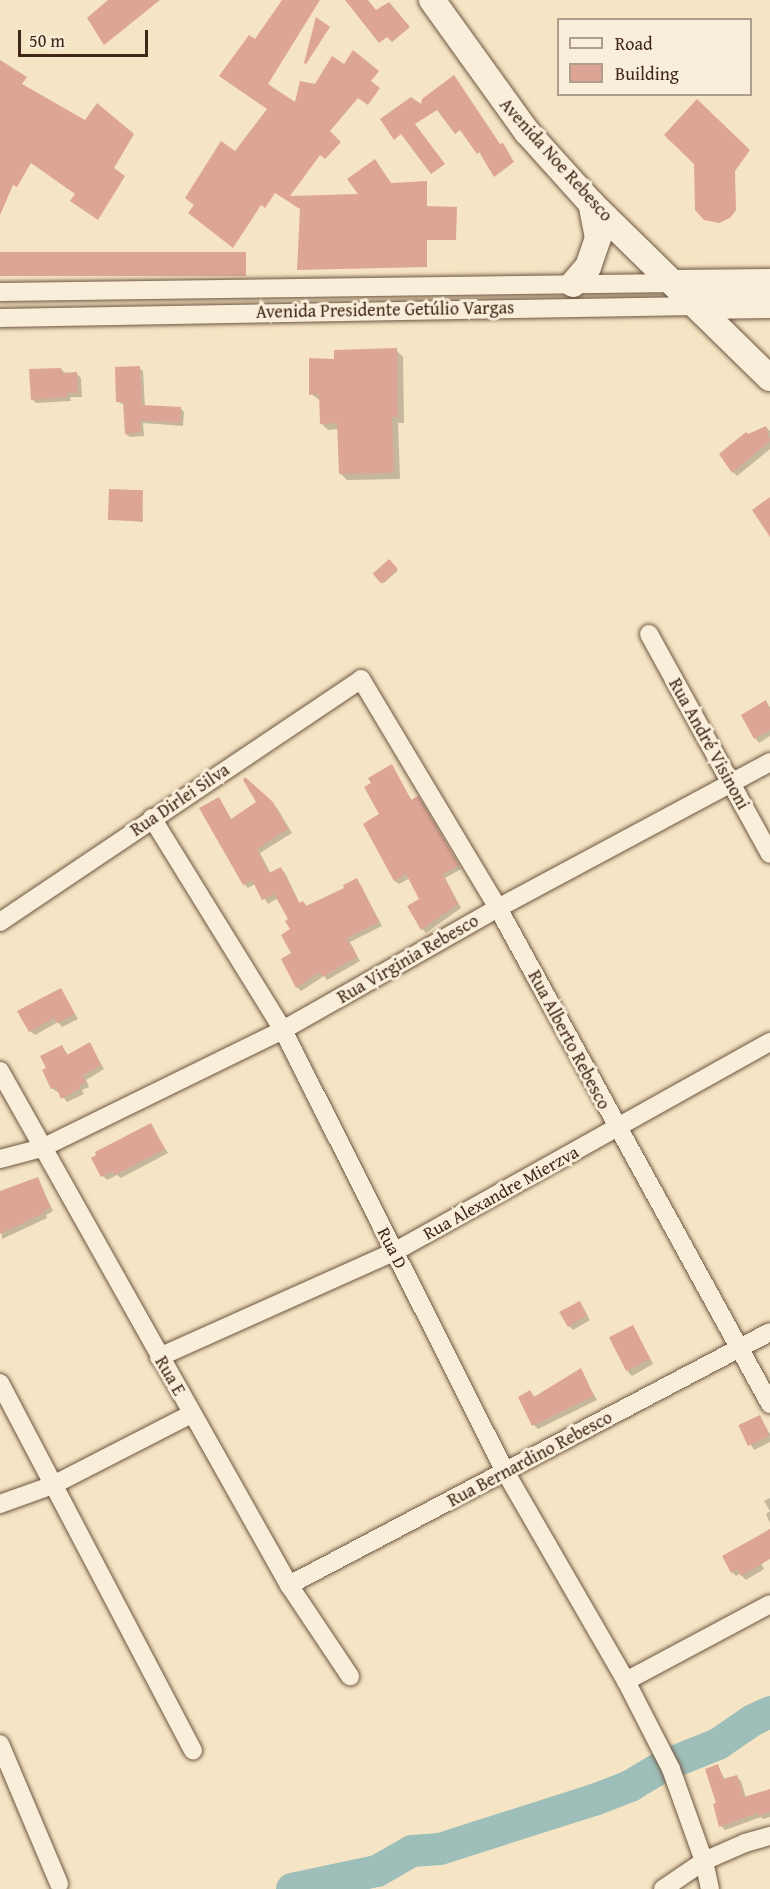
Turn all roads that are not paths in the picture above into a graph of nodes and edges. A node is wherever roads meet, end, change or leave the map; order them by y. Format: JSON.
{"nodes":[{"id":1,"x":432,"y":0,"type":"edge"},
{"id":2,"x":591,"y":203,"type":"junction"},
{"id":3,"x":770,"y":282,"type":"edge"},
{"id":4,"x":675,"y":283,"type":"junction"},
{"id":5,"x":573,"y":284,"type":"junction"},
{"id":6,"x":311,"y":288,"type":"junction"},
{"id":7,"x":0,"y":292,"type":"edge"},
{"id":8,"x":770,"y":305,"type":"edge"},
{"id":9,"x":697,"y":306,"type":"junction"},
{"id":10,"x":311,"y":312,"type":"junction"},
{"id":11,"x":0,"y":318,"type":"edge"},
{"id":12,"x":770,"y":378,"type":"edge"},
{"id":13,"x":649,"y":634,"type":"dead end"},
{"id":14,"x":361,"y":679,"type":"joint"},
{"id":15,"x":770,"y":762,"type":"edge"},
{"id":16,"x":731,"y":784,"type":"junction"},
{"id":17,"x":152,"y":818,"type":"junction"},
{"id":18,"x":770,"y":855,"type":"edge"},
{"id":19,"x":498,"y":908,"type":"junction"},
{"id":20,"x":0,"y":922,"type":"edge"},
{"id":21,"x":283,"y":1029,"type":"junction"},
{"id":22,"x":770,"y":1042,"type":"edge"},
{"id":23,"x":0,"y":1071,"type":"edge"},
{"id":24,"x":617,"y":1130,"type":"junction"},
{"id":25,"x":42,"y":1148,"type":"junction"},
{"id":26,"x":0,"y":1159,"type":"edge"},
{"id":27,"x":394,"y":1252,"type":"junction"},
{"id":28,"x":770,"y":1332,"type":"edge"},
{"id":29,"x":740,"y":1347,"type":"junction"},
{"id":30,"x":159,"y":1357,"type":"junction"},
{"id":31,"x":0,"y":1383,"type":"edge"},
{"id":32,"x":770,"y":1404,"type":"edge"},
{"id":33,"x":192,"y":1414,"type":"junction"},
{"id":34,"x":506,"y":1473,"type":"junction"},
{"id":35,"x":53,"y":1485,"type":"junction"},
{"id":36,"x":0,"y":1504,"type":"edge"},
{"id":37,"x":289,"y":1586,"type":"junction"},
{"id":38,"x":770,"y":1604,"type":"edge"},
{"id":39,"x":350,"y":1676,"type":"dead end"},
{"id":40,"x":626,"y":1681,"type":"junction"},
{"id":41,"x":0,"y":1744,"type":"edge"},
{"id":42,"x":193,"y":1750,"type":"dead end"},
{"id":43,"x":770,"y":1836,"type":"edge"},
{"id":44,"x":704,"y":1861,"type":"junction"},
{"id":45,"x":59,"y":1884,"type":"dead end"},
{"id":46,"x":663,"y":1889,"type":"edge"},
{"id":47,"x":710,"y":1889,"type":"edge"}],
"edges":[{"from":1,"to":2,"type":"main road","name":"Avenida Noe Rebesco"},
{"from":2,"to":4,"type":"main road","name":"Avenida Noe Rebesco"},
{"from":2,"to":5,"type":"main road"},
{"from":3,"to":4,"type":"main road","name":"Avenida Presidente Getúlio Vargas"},
{"from":4,"to":5,"type":"street","name":"Avenida Presidente Getúlio Vargas"},
{"from":4,"to":9,"type":"main road","name":"Avenida Noe Rebesco"},
{"from":5,"to":6,"type":"street","name":"Avenida Presidente Getúlio Vargas"},
{"from":6,"to":7,"type":"street","name":"Avenida Presidente Getúlio Vargas"},
{"from":6,"to":10,"type":"street"},
{"from":8,"to":9,"type":"main road","name":"Avenida Presidente Getúlio Vargas"},
{"from":9,"to":10,"type":"street","name":"Avenida Presidente Getúlio Vargas"},
{"from":9,"to":12,"type":"main road","name":"Avenida Noe Rebesco"},
{"from":10,"to":11,"type":"street","name":"Avenida Presidente Getúlio Vargas"},
{"from":13,"to":16,"type":"street","name":"Rua André Visinoni"},
{"from":14,"to":17,"type":"street","name":"Rua Dirlei Silva"},
{"from":14,"to":19,"type":"street","name":"Rua Alberto Rebesco"},
{"from":15,"to":16,"type":"street","name":"Rua Virginia Rebesco"},
{"from":16,"to":18,"type":"street","name":"Rua André Visinoni"},
{"from":16,"to":19,"type":"street","name":"Rua Virginia Rebesco"},
{"from":17,"to":20,"type":"street","name":"Rua Dirlei Silva"},
{"from":17,"to":21,"type":"street","name":"Rua D"},
{"from":19,"to":21,"type":"street","name":"Rua Virginia Rebesco"},
{"from":19,"to":24,"type":"street","name":"Rua Alberto Rebesco"},
{"from":21,"to":25,"type":"street","name":"Rua Virginia Rebesco"},
{"from":21,"to":27,"type":"street","name":"Rua D"},
{"from":22,"to":24,"type":"street","name":"Rua Alexandre Mierzva"},
{"from":23,"to":25,"type":"street","name":"Rua E"},
{"from":24,"to":27,"type":"street","name":"Rua Alexandre Mierzva"},
{"from":24,"to":29,"type":"street","name":"Rua Alberto Rebesco"},
{"from":25,"to":26,"type":"street","name":"Rua Virginia Rebesco"},
{"from":25,"to":30,"type":"street","name":"Rua E"},
{"from":27,"to":30,"type":"street","name":"Rua Alexandre Mierzva"},
{"from":27,"to":34,"type":"street","name":"Rua D"},
{"from":28,"to":29,"type":"street","name":"Rua Bernardino Rebesco"},
{"from":29,"to":32,"type":"street","name":"Rua Alberto Rebesco"},
{"from":29,"to":34,"type":"street","name":"Rua Bernardino Rebesco"},
{"from":30,"to":33,"type":"street","name":"Rua E"},
{"from":31,"to":35,"type":"street"},
{"from":33,"to":35,"type":"street"},
{"from":33,"to":37,"type":"street","name":"Rua E"},
{"from":34,"to":37,"type":"street","name":"Rua Bernardino Rebesco"},
{"from":34,"to":40,"type":"street","name":"Rua D"},
{"from":35,"to":36,"type":"street"},
{"from":35,"to":42,"type":"street"},
{"from":37,"to":39,"type":"street","name":"Rua E"},
{"from":38,"to":40,"type":"street"},
{"from":40,"to":44,"type":"street","name":"Rua D"},
{"from":41,"to":45,"type":"street"},
{"from":43,"to":44,"type":"street"},
{"from":44,"to":46,"type":"street"},
{"from":44,"to":47,"type":"street","name":"Rua D"}]}
